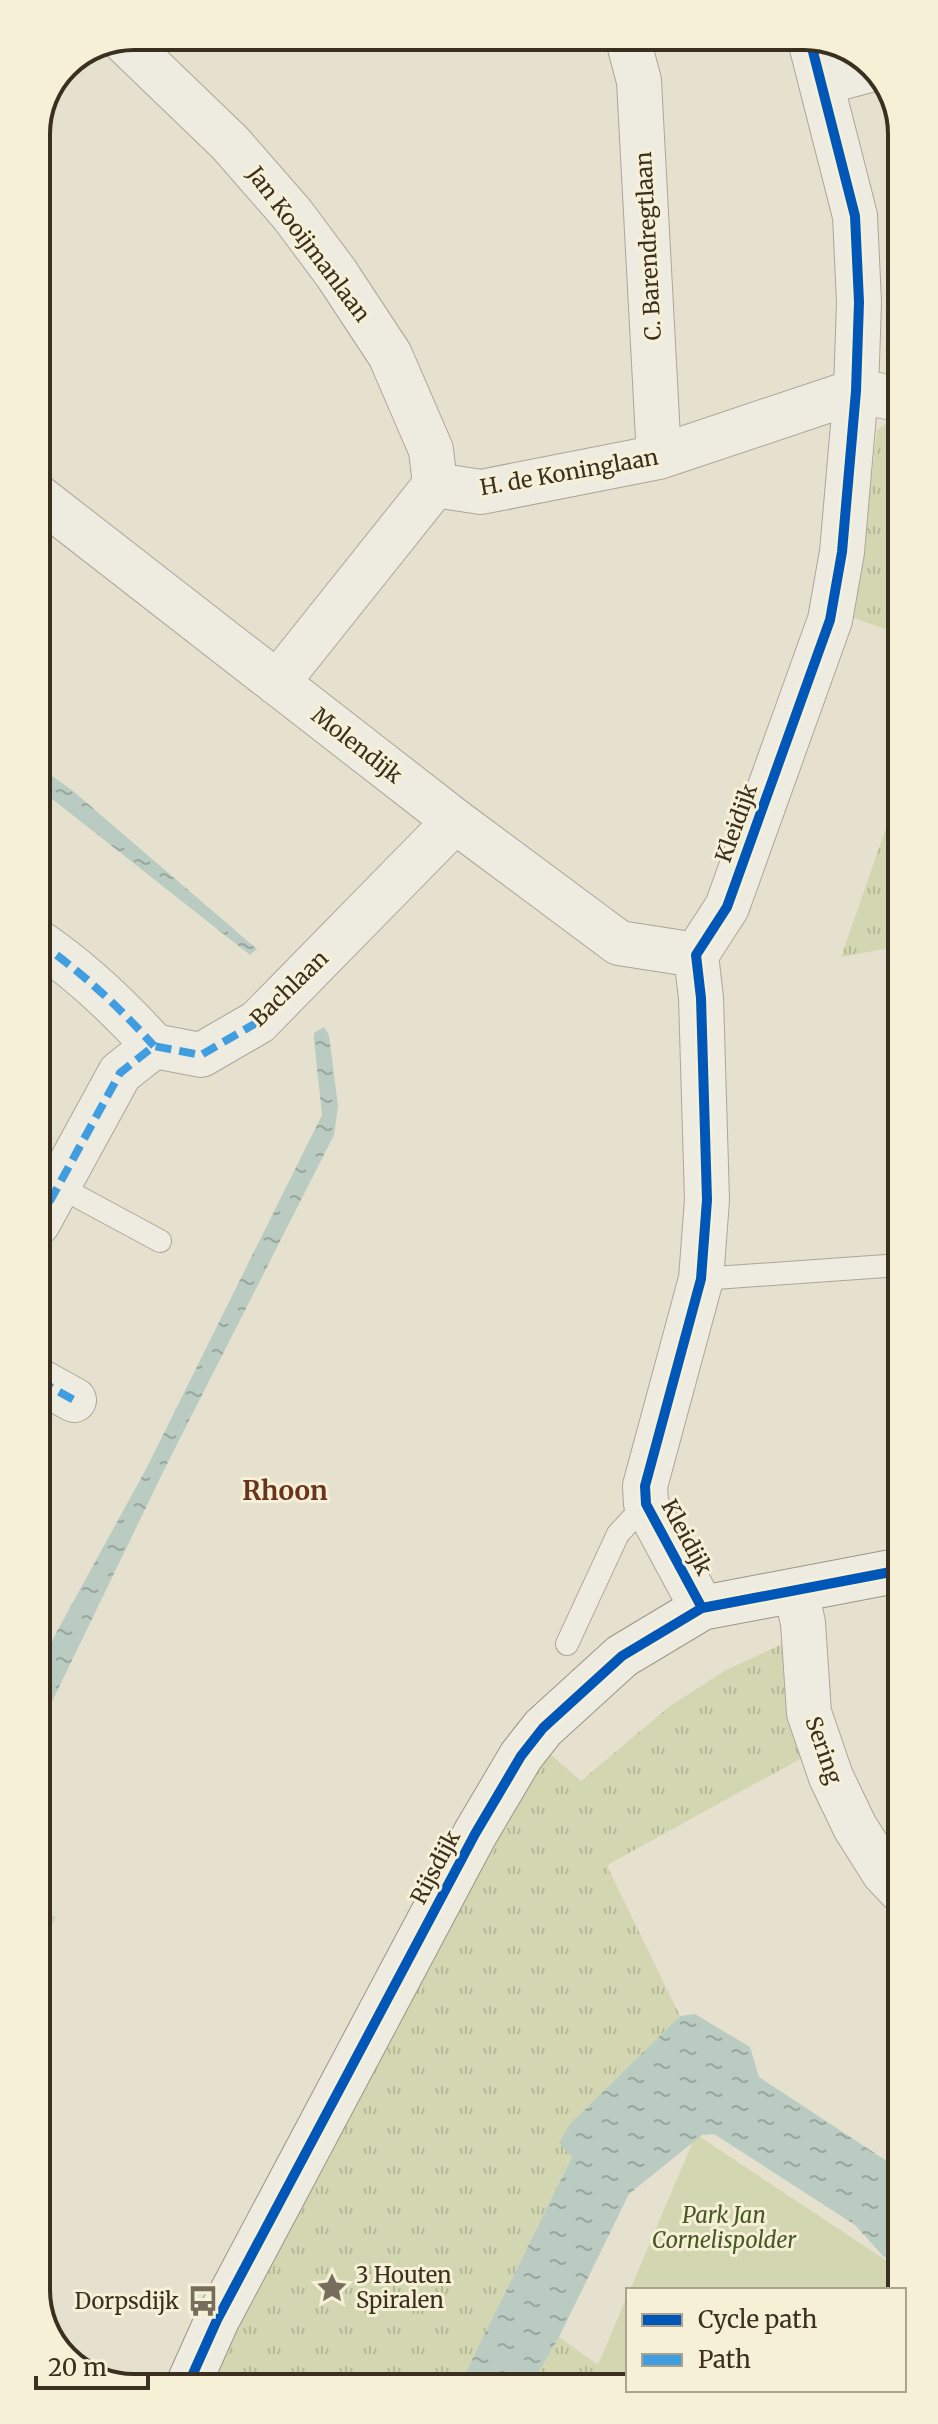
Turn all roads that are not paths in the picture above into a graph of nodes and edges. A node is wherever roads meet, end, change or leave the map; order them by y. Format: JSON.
{"nodes":[{"id":1,"x":133,"y":50,"type":"edge"},
{"id":2,"x":631,"y":50,"type":"edge"},
{"id":3,"x":813,"y":50,"type":"edge"},
{"id":4,"x":860,"y":72,"type":"edge"},
{"id":5,"x":821,"y":83,"type":"junction"},
{"id":6,"x":856,"y":391,"type":"junction"},
{"id":7,"x":888,"y":397,"type":"edge"},
{"id":8,"x":659,"y":457,"type":"junction"},
{"id":9,"x":435,"y":485,"type":"junction"},
{"id":10,"x":50,"y":506,"type":"edge"},
{"id":11,"x":277,"y":683,"type":"junction"},
{"id":12,"x":455,"y":821,"type":"junction"},
{"id":13,"x":50,"y":950,"type":"edge"},
{"id":14,"x":696,"y":955,"type":"junction"},
{"id":15,"x":154,"y":1046,"type":"junction"},
{"id":16,"x":50,"y":1201,"type":"edge"},
{"id":17,"x":50,"y":1206,"type":"edge"},
{"id":18,"x":160,"y":1241,"type":"dead end"},
{"id":19,"x":888,"y":1266,"type":"edge"},
{"id":20,"x":701,"y":1279,"type":"junction"},
{"id":21,"x":646,"y":1504,"type":"junction"},
{"id":22,"x":888,"y":1573,"type":"edge"},
{"id":23,"x":796,"y":1591,"type":"junction"},
{"id":24,"x":702,"y":1608,"type":"junction"},
{"id":25,"x":567,"y":1644,"type":"dead end"},
{"id":26,"x":888,"y":1877,"type":"edge"},
{"id":27,"x":193,"y":2374,"type":"edge"}],
"edges":[{"from":1,"to":9,"type":"street","name":"Jan Kooijmanlaan"},
{"from":2,"to":8,"type":"street","name":"C. Barendregtlaan"},
{"from":3,"to":5,"type":"street","name":"Kleidijk"},
{"from":4,"to":5,"type":"street"},
{"from":5,"to":6,"type":"street","name":"Kleidijk"},
{"from":6,"to":7,"type":"street","name":"H. de Koninglaan"},
{"from":6,"to":8,"type":"street","name":"H. de Koninglaan"},
{"from":6,"to":14,"type":"street","name":"Kleidijk"},
{"from":8,"to":9,"type":"street","name":"H. de Koninglaan"},
{"from":9,"to":11,"type":"street"},
{"from":10,"to":11,"type":"street","name":"Molendijk"},
{"from":11,"to":12,"type":"street","name":"Molendijk"},
{"from":12,"to":14,"type":"street","name":"Molendijk"},
{"from":12,"to":15,"type":"street","name":"Bachlaan"},
{"from":13,"to":15,"type":"street"},
{"from":14,"to":20,"type":"street","name":"Kleidijk"},
{"from":15,"to":16,"type":"street"},
{"from":17,"to":18,"type":"lane"},
{"from":19,"to":20,"type":"lane"},
{"from":20,"to":21,"type":"street","name":"Kleidijk"},
{"from":21,"to":24,"type":"street","name":"Kleidijk"},
{"from":21,"to":25,"type":"lane"},
{"from":22,"to":23,"type":"street","name":"Rijsdijk"},
{"from":23,"to":24,"type":"street","name":"Rijsdijk"},
{"from":23,"to":26,"type":"street","name":"Sering"},
{"from":24,"to":27,"type":"street","name":"Rijsdijk"}]}
